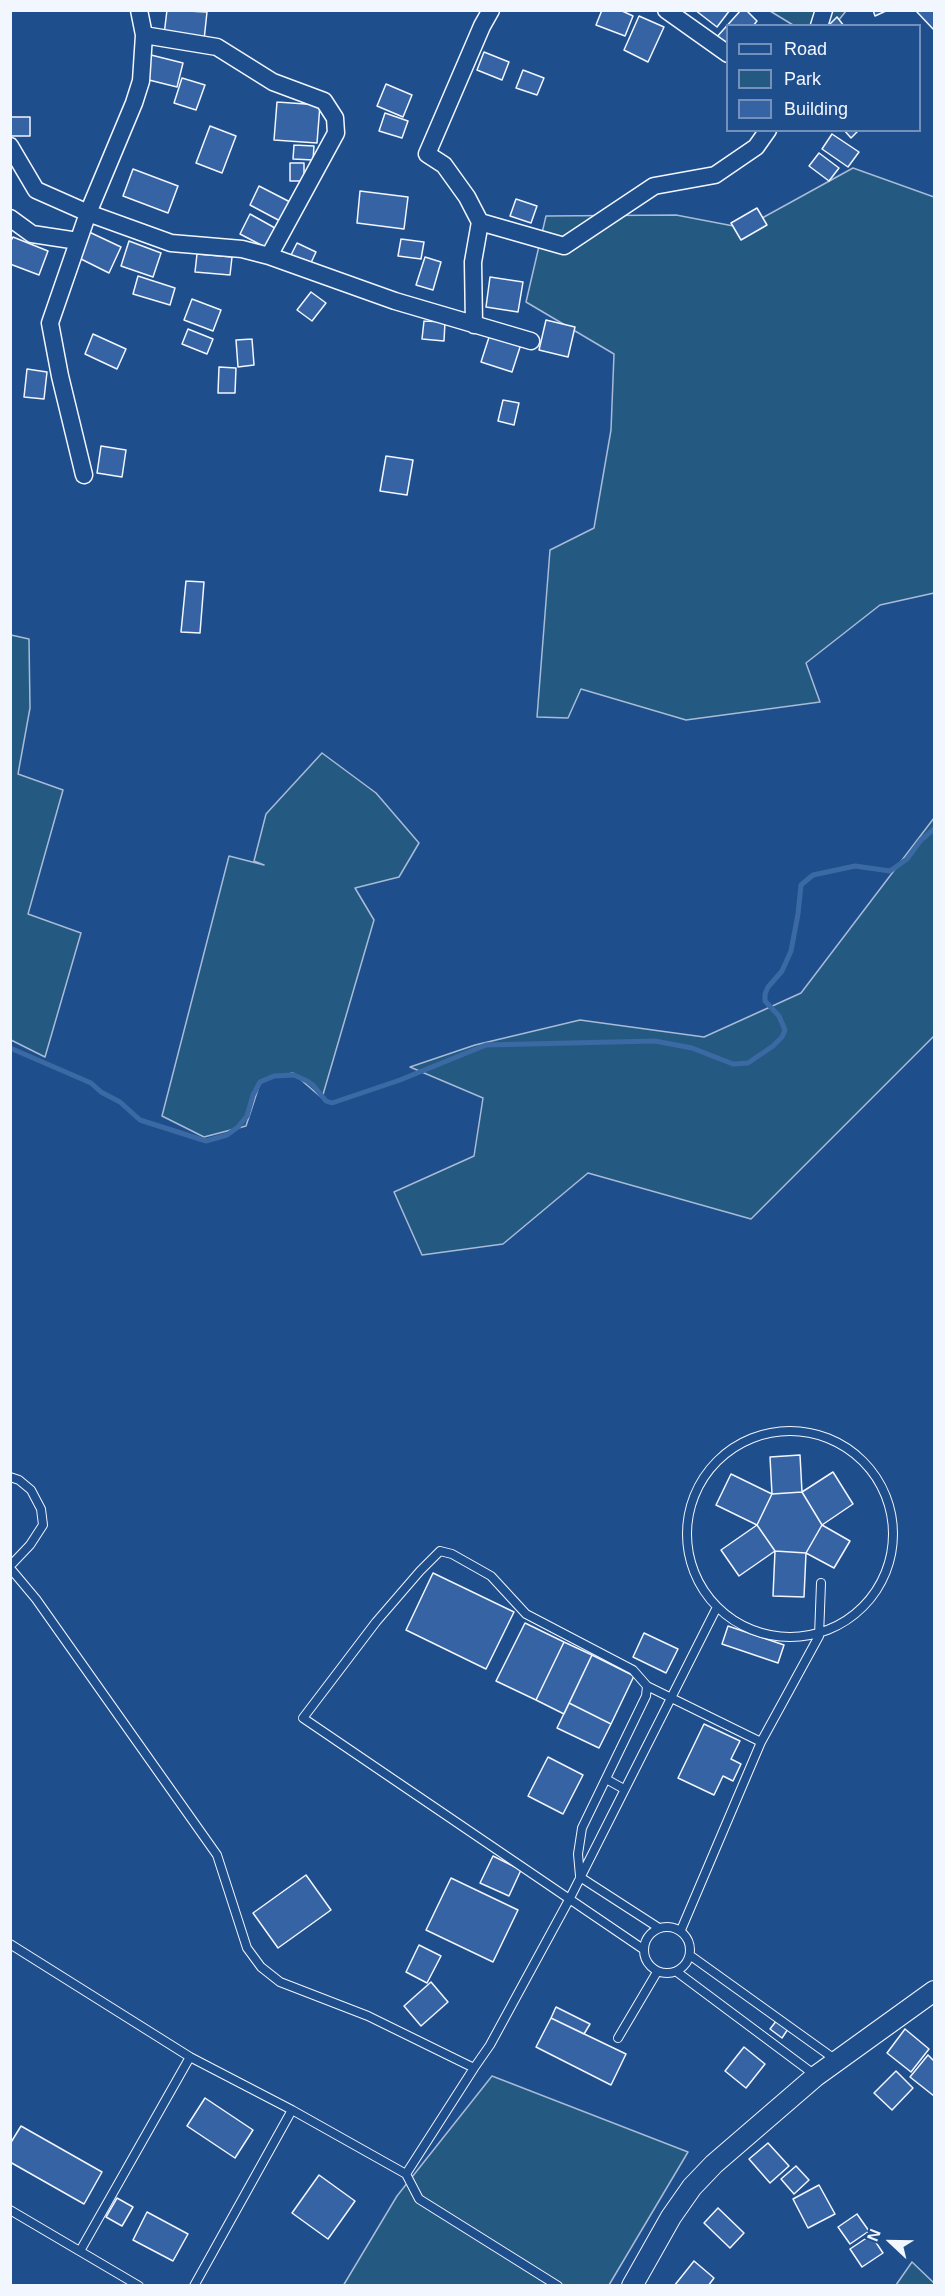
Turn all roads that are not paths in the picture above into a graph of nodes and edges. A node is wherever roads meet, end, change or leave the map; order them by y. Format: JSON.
{"nodes":[{"id":1,"x":139,"y":10,"type":"edge"},
{"id":2,"x":491,"y":10,"type":"edge"},
{"id":3,"x":666,"y":10,"type":"edge"},
{"id":4,"x":144,"y":35,"type":"junction"},
{"id":5,"x":726,"y":53,"type":"edge"},
{"id":6,"x":767,"y":132,"type":"edge"},
{"id":7,"x":10,"y":146,"type":"edge"},
{"id":8,"x":88,"y":213,"type":"junction"},
{"id":9,"x":10,"y":218,"type":"edge"},
{"id":10,"x":480,"y":222,"type":"junction"},
{"id":11,"x":78,"y":242,"type":"junction"},
{"id":12,"x":269,"y":256,"type":"junction"},
{"id":13,"x":474,"y":325,"type":"junction"},
{"id":14,"x":531,"y":341,"type":"dead end"},
{"id":15,"x":84,"y":475,"type":"dead end"},
{"id":16,"x":10,"y":1477,"type":"edge"},
{"id":17,"x":10,"y":1567,"type":"edge"},
{"id":18,"x":821,"y":1583,"type":"dead end"},
{"id":19,"x":717,"y":1607,"type":"junction"},
{"id":20,"x":819,"y":1636,"type":"junction"},
{"id":21,"x":647,"y":1686,"type":"junction"},
{"id":22,"x":669,"y":1698,"type":"junction"},
{"id":23,"x":760,"y":1742,"type":"junction"},
{"id":24,"x":606,"y":1779,"type":"junction"},
{"id":25,"x":624,"y":1789,"type":"junction"},
{"id":26,"x":580,"y":1877,"type":"junction"},
{"id":27,"x":570,"y":1898,"type":"junction"},
{"id":28,"x":659,"y":1928,"type":"junction"},
{"id":29,"x":681,"y":1930,"type":"junction"},
{"id":30,"x":10,"y":1944,"type":"edge"},
{"id":31,"x":643,"y":1949,"type":"junction"},
{"id":32,"x":691,"y":1956,"type":"junction"},
{"id":33,"x":657,"y":1972,"type":"junction"},
{"id":34,"x":677,"y":1972,"type":"junction"},
{"id":35,"x":934,"y":1991,"type":"edge"},
{"id":36,"x":618,"y":2038,"type":"dead end"},
{"id":37,"x":190,"y":2057,"type":"junction"},
{"id":38,"x":836,"y":2060,"type":"junction"},
{"id":39,"x":474,"y":2068,"type":"junction"},
{"id":40,"x":816,"y":2076,"type":"junction"},
{"id":41,"x":292,"y":2110,"type":"junction"},
{"id":42,"x":406,"y":2174,"type":"junction"},
{"id":43,"x":10,"y":2210,"type":"edge"},
{"id":44,"x":81,"y":2251,"type":"junction"},
{"id":45,"x":139,"y":2286,"type":"edge"},
{"id":46,"x":194,"y":2286,"type":"edge"},
{"id":47,"x":558,"y":2286,"type":"edge"},
{"id":48,"x":632,"y":2286,"type":"edge"}],
"edges":[{"from":1,"to":4,"type":"street"},
{"from":2,"to":10,"type":"street"},
{"from":3,"to":5,"type":"street"},
{"from":4,"to":8,"type":"street"},
{"from":4,"to":12,"type":"street"},
{"from":6,"to":10,"type":"street"},
{"from":7,"to":8,"type":"street"},
{"from":8,"to":11,"type":"street"},
{"from":8,"to":12,"type":"street"},
{"from":9,"to":11,"type":"street"},
{"from":10,"to":13,"type":"street"},
{"from":11,"to":15,"type":"street"},
{"from":12,"to":13,"type":"street"},
{"from":13,"to":14,"type":"street"},
{"from":16,"to":17,"type":"lane"},
{"from":17,"to":39,"type":"lane"},
{"from":18,"to":20,"type":"lane"},
{"from":19,"to":20,"type":"lane"},
{"from":19,"to":20,"type":"lane"},
{"from":19,"to":22,"type":"lane"},
{"from":20,"to":23,"type":"lane"},
{"from":21,"to":22,"type":"lane"},
{"from":21,"to":24,"type":"lane"},
{"from":21,"to":27,"type":"lane"},
{"from":22,"to":23,"type":"lane"},
{"from":22,"to":25,"type":"lane"},
{"from":23,"to":29,"type":"lane"},
{"from":24,"to":25,"type":"lane"},
{"from":24,"to":26,"type":"lane"},
{"from":25,"to":26,"type":"lane"},
{"from":26,"to":27,"type":"lane"},
{"from":26,"to":28,"type":"lane"},
{"from":27,"to":31,"type":"lane"},
{"from":27,"to":39,"type":"lane"},
{"from":28,"to":29,"type":"lane"},
{"from":28,"to":31,"type":"lane"},
{"from":29,"to":32,"type":"lane"},
{"from":30,"to":37,"type":"lane"},
{"from":31,"to":33,"type":"lane"},
{"from":32,"to":34,"type":"lane"},
{"from":32,"to":38,"type":"lane"},
{"from":33,"to":34,"type":"lane"},
{"from":33,"to":36,"type":"lane"},
{"from":34,"to":40,"type":"lane"},
{"from":35,"to":38,"type":"street"},
{"from":37,"to":41,"type":"lane"},
{"from":37,"to":44,"type":"lane"},
{"from":38,"to":40,"type":"street"},
{"from":39,"to":42,"type":"lane"},
{"from":40,"to":48,"type":"street"},
{"from":41,"to":42,"type":"lane"},
{"from":41,"to":46,"type":"lane"},
{"from":42,"to":47,"type":"lane"},
{"from":43,"to":44,"type":"lane"},
{"from":44,"to":45,"type":"lane"}]}
